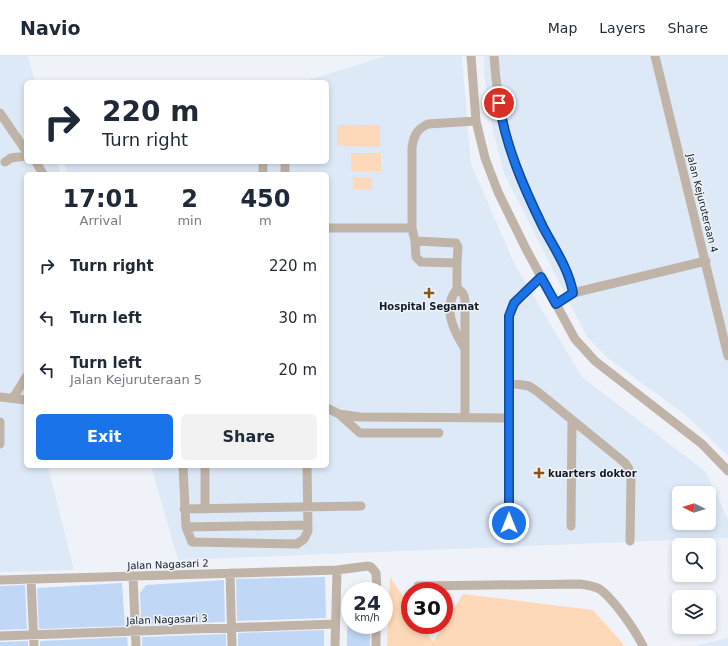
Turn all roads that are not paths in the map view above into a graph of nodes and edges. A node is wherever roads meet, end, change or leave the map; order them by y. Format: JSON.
{"nodes":[{"id":1,"x":471,"y":56,"type":"edge"},
{"id":2,"x":494,"y":56,"type":"edge"},
{"id":3,"x":655,"y":56,"type":"edge"},
{"id":4,"x":0,"y":113,"type":"edge"},
{"id":5,"x":476,"y":121,"type":"junction"},
{"id":6,"x":24,"y":148,"type":"edge"},
{"id":7,"x":24,"y":156,"type":"edge"},
{"id":8,"x":5,"y":162,"type":"dead end"},
{"id":9,"x":329,"y":228,"type":"edge"},
{"id":10,"x":412,"y":228,"type":"junction"},
{"id":11,"x":415,"y":241,"type":"junction"},
{"id":12,"x":706,"y":261,"type":"junction"},
{"id":13,"x":457,"y":263,"type":"junction"},
{"id":14,"x":541,"y":277,"type":"junction"},
{"id":15,"x":457,"y":289,"type":"junction"},
{"id":16,"x":573,"y":293,"type":"junction"},
{"id":17,"x":556,"y":304,"type":"junction"},
{"id":18,"x":464,"y":347,"type":"junction"},
{"id":19,"x":728,"y":356,"type":"edge"},
{"id":20,"x":24,"y":380,"type":"edge"},
{"id":21,"x":509,"y":383,"type":"junction"},
{"id":22,"x":0,"y":397,"type":"edge"},
{"id":23,"x":13,"y":398,"type":"junction"},
{"id":24,"x":24,"y":400,"type":"edge"},
{"id":25,"x":329,"y":410,"type":"edge"},
{"id":26,"x":339,"y":414,"type":"junction"},
{"id":27,"x":465,"y":417,"type":"junction"},
{"id":28,"x":508,"y":418,"type":"junction"},
{"id":29,"x":572,"y":420,"type":"junction"},
{"id":30,"x":0,"y":422,"type":"edge"},
{"id":31,"x":439,"y":433,"type":"dead end"},
{"id":32,"x":0,"y":444,"type":"edge"},
{"id":33,"x":183,"y":468,"type":"edge"},
{"id":34,"x":205,"y":468,"type":"edge"},
{"id":35,"x":306,"y":468,"type":"edge"},
{"id":36,"x":728,"y":471,"type":"edge"},
{"id":37,"x":361,"y":506,"type":"dead end"},
{"id":38,"x":308,"y":507,"type":"junction"},
{"id":39,"x":184,"y":509,"type":"junction"},
{"id":40,"x":205,"y":509,"type":"junction"},
{"id":41,"x":308,"y":525,"type":"junction"},
{"id":42,"x":571,"y":526,"type":"dead end"},
{"id":43,"x":186,"y":527,"type":"junction"},
{"id":44,"x":509,"y":539,"type":"dead end"},
{"id":45,"x":630,"y":541,"type":"dead end"},
{"id":46,"x":337,"y":570,"type":"junction"},
{"id":47,"x":230,"y":573,"type":"junction"},
{"id":48,"x":134,"y":576,"type":"junction"},
{"id":49,"x":31,"y":579,"type":"junction"},
{"id":50,"x":0,"y":580,"type":"edge"},
{"id":51,"x":377,"y":582,"type":"edge"},
{"id":52,"x":453,"y":586,"type":"edge"},
{"id":53,"x":335,"y":624,"type":"junction"},
{"id":54,"x":231,"y":628,"type":"junction"},
{"id":55,"x":136,"y":631,"type":"junction"},
{"id":56,"x":376,"y":634,"type":"edge"},
{"id":57,"x":34,"y":635,"type":"junction"},
{"id":58,"x":0,"y":636,"type":"edge"},
{"id":59,"x":34,"y":646,"type":"edge"},
{"id":60,"x":136,"y":646,"type":"edge"},
{"id":61,"x":232,"y":646,"type":"edge"},
{"id":62,"x":335,"y":646,"type":"edge"},
{"id":63,"x":376,"y":646,"type":"edge"},
{"id":64,"x":643,"y":646,"type":"edge"}],
"edges":[{"from":1,"to":5,"type":"street"},
{"from":2,"to":16,"type":"street"},
{"from":3,"to":12,"type":"street","name":"Jalan Kejuruteraan 4"},
{"from":4,"to":6,"type":"street"},
{"from":5,"to":10,"type":"street"},
{"from":5,"to":14,"type":"street"},
{"from":7,"to":8,"type":"street"},
{"from":9,"to":10,"type":"street"},
{"from":10,"to":11,"type":"street"},
{"from":11,"to":13,"type":"street"},
{"from":11,"to":13,"type":"street"},
{"from":12,"to":16,"type":"street"},
{"from":12,"to":19,"type":"street","name":"Jalan Kejuruteraan 4"},
{"from":13,"to":15,"type":"street"},
{"from":14,"to":17,"type":"street"},
{"from":14,"to":21,"type":"street"},
{"from":15,"to":18,"type":"street"},
{"from":15,"to":18,"type":"street"},
{"from":16,"to":17,"type":"street"},
{"from":17,"to":36,"type":"street"},
{"from":18,"to":27,"type":"street"},
{"from":20,"to":23,"type":"street"},
{"from":21,"to":28,"type":"street"},
{"from":21,"to":29,"type":"street"},
{"from":22,"to":23,"type":"street"},
{"from":23,"to":24,"type":"street"},
{"from":25,"to":26,"type":"street"},
{"from":26,"to":27,"type":"street"},
{"from":26,"to":31,"type":"street"},
{"from":27,"to":28,"type":"street"},
{"from":28,"to":44,"type":"street"},
{"from":29,"to":42,"type":"street"},
{"from":29,"to":45,"type":"street"},
{"from":30,"to":32,"type":"street"},
{"from":33,"to":39,"type":"street"},
{"from":34,"to":40,"type":"street"},
{"from":35,"to":38,"type":"street"},
{"from":37,"to":38,"type":"street"},
{"from":38,"to":40,"type":"street"},
{"from":38,"to":41,"type":"street"},
{"from":39,"to":40,"type":"street"},
{"from":39,"to":43,"type":"street"},
{"from":41,"to":43,"type":"street"},
{"from":41,"to":43,"type":"street"},
{"from":46,"to":47,"type":"street","name":"Jalan Nagasari 2"},
{"from":46,"to":51,"type":"street","name":"Jalan Nagasari 2"},
{"from":46,"to":53,"type":"street"},
{"from":47,"to":48,"type":"street","name":"Jalan Nagasari 2"},
{"from":47,"to":54,"type":"street"},
{"from":48,"to":49,"type":"street","name":"Jalan Nagasari 2"},
{"from":48,"to":55,"type":"street"},
{"from":49,"to":50,"type":"street","name":"Jalan Nagasari 2"},
{"from":49,"to":57,"type":"street"},
{"from":52,"to":64,"type":"street"},
{"from":53,"to":54,"type":"street","name":"Jalan Nagasari 3"},
{"from":53,"to":62,"type":"street"},
{"from":54,"to":55,"type":"street","name":"Jalan Nagasari 3"},
{"from":54,"to":61,"type":"street"},
{"from":55,"to":57,"type":"street","name":"Jalan Nagasari 3"},
{"from":55,"to":60,"type":"street"},
{"from":56,"to":63,"type":"street"},
{"from":57,"to":58,"type":"street","name":"Jalan Nagasari 3"},
{"from":57,"to":59,"type":"street"}]}
